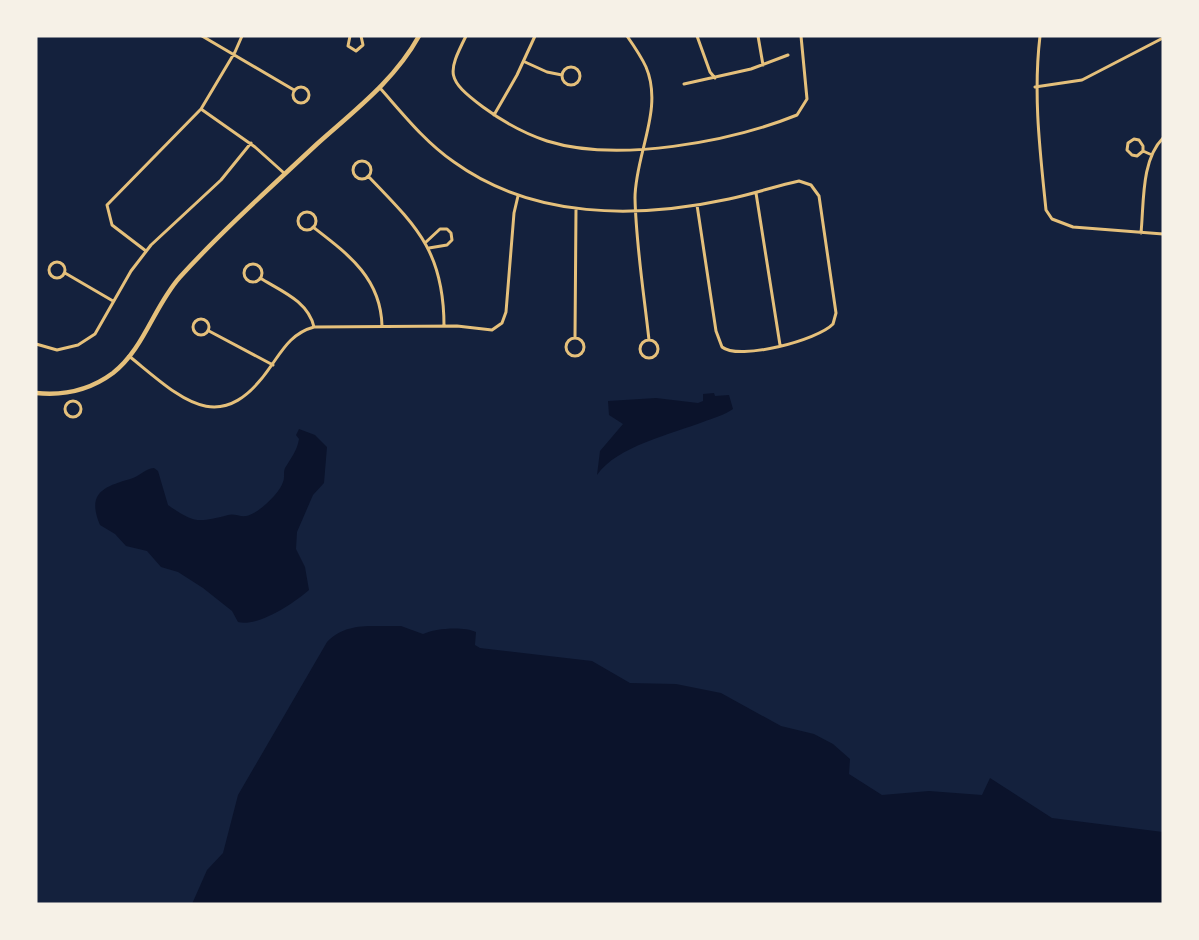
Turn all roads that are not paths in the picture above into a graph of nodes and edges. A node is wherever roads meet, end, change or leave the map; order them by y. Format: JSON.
{"nodes":[{"id":1,"x":202,"y":36,"type":"edge"},
{"id":2,"x":242,"y":36,"type":"edge"},
{"id":3,"x":349,"y":36,"type":"edge"},
{"id":4,"x":361,"y":36,"type":"edge"},
{"id":5,"x":419,"y":36,"type":"edge"},
{"id":6,"x":466,"y":36,"type":"edge"},
{"id":7,"x":535,"y":36,"type":"edge"},
{"id":8,"x":627,"y":36,"type":"edge"},
{"id":9,"x":697,"y":36,"type":"edge"},
{"id":10,"x":758,"y":36,"type":"edge"},
{"id":11,"x":801,"y":36,"type":"edge"},
{"id":12,"x":1040,"y":36,"type":"edge"},
{"id":13,"x":1163,"y":38,"type":"edge"},
{"id":14,"x":234,"y":55,"type":"junction"},
{"id":15,"x":788,"y":55,"type":"dead end"},
{"id":16,"x":524,"y":62,"type":"junction"},
{"id":17,"x":763,"y":65,"type":"junction"},
{"id":18,"x":562,"y":75,"type":"junction"},
{"id":19,"x":715,"y":78,"type":"junction"},
{"id":20,"x":684,"y":84,"type":"dead end"},
{"id":21,"x":1035,"y":87,"type":"junction"},
{"id":22,"x":381,"y":88,"type":"junction"},
{"id":23,"x":294,"y":90,"type":"junction"},
{"id":24,"x":201,"y":109,"type":"junction"},
{"id":25,"x":494,"y":115,"type":"junction"},
{"id":26,"x":1163,"y":138,"type":"edge"},
{"id":27,"x":251,"y":143,"type":"junction"},
{"id":28,"x":642,"y":148,"type":"junction"},
{"id":29,"x":1143,"y":151,"type":"junction"},
{"id":30,"x":1152,"y":155,"type":"junction"},
{"id":31,"x":285,"y":175,"type":"junction"},
{"id":32,"x":368,"y":176,"type":"junction"},
{"id":33,"x":756,"y":193,"type":"junction"},
{"id":34,"x":518,"y":196,"type":"junction"},
{"id":35,"x":697,"y":205,"type":"junction"},
{"id":36,"x":576,"y":209,"type":"junction"},
{"id":37,"x":636,"y":209,"type":"junction"},
{"id":38,"x":313,"y":227,"type":"junction"},
{"id":39,"x":1141,"y":232,"type":"junction"},
{"id":40,"x":1163,"y":234,"type":"edge"},
{"id":41,"x":426,"y":242,"type":"junction"},
{"id":42,"x":429,"y":248,"type":"junction"},
{"id":43,"x":146,"y":251,"type":"junction"},
{"id":44,"x":65,"y":273,"type":"junction"},
{"id":45,"x":260,"y":278,"type":"junction"},
{"id":46,"x":113,"y":301,"type":"junction"},
{"id":47,"x":382,"y":326,"type":"junction"},
{"id":48,"x":444,"y":326,"type":"junction"},
{"id":49,"x":314,"y":327,"type":"junction"},
{"id":50,"x":209,"y":332,"type":"junction"},
{"id":51,"x":575,"y":338,"type":"junction"},
{"id":52,"x":649,"y":340,"type":"junction"},
{"id":53,"x":36,"y":344,"type":"edge"},
{"id":54,"x":780,"y":345,"type":"junction"},
{"id":55,"x":129,"y":356,"type":"junction"},
{"id":56,"x":273,"y":364,"type":"junction"},
{"id":57,"x":36,"y":393,"type":"edge"},
{"id":58,"x":71,"y":393,"type":"junction"},
{"id":59,"x":72,"y":400,"type":"junction"}],
"edges":[{"from":1,"to":14,"type":"street"},
{"from":2,"to":14,"type":"street"},
{"from":3,"to":4,"type":"street"},
{"from":5,"to":22,"type":"street"},
{"from":6,"to":25,"type":"street"},
{"from":7,"to":16,"type":"street"},
{"from":8,"to":28,"type":"street"},
{"from":9,"to":19,"type":"street"},
{"from":10,"to":17,"type":"street"},
{"from":11,"to":28,"type":"street"},
{"from":12,"to":21,"type":"street"},
{"from":13,"to":21,"type":"street"},
{"from":14,"to":23,"type":"street"},
{"from":14,"to":24,"type":"street"},
{"from":15,"to":17,"type":"street"},
{"from":16,"to":18,"type":"street"},
{"from":16,"to":25,"type":"street"},
{"from":17,"to":19,"type":"street"},
{"from":18,"to":18,"type":"street"},
{"from":19,"to":20,"type":"street"},
{"from":21,"to":39,"type":"street"},
{"from":22,"to":31,"type":"street"},
{"from":22,"to":34,"type":"street"},
{"from":23,"to":23,"type":"street"},
{"from":24,"to":27,"type":"street"},
{"from":24,"to":43,"type":"street"},
{"from":25,"to":28,"type":"street"},
{"from":26,"to":30,"type":"street"},
{"from":27,"to":31,"type":"street"},
{"from":27,"to":43,"type":"street"},
{"from":28,"to":37,"type":"street"},
{"from":29,"to":29,"type":"street"},
{"from":29,"to":30,"type":"street"},
{"from":30,"to":39,"type":"street"},
{"from":31,"to":55,"type":"street"},
{"from":32,"to":32,"type":"street"},
{"from":32,"to":41,"type":"street"},
{"from":33,"to":35,"type":"street"},
{"from":33,"to":54,"type":"street"},
{"from":33,"to":54,"type":"street"},
{"from":34,"to":36,"type":"street"},
{"from":34,"to":48,"type":"street"},
{"from":35,"to":37,"type":"street"},
{"from":35,"to":54,"type":"street"},
{"from":36,"to":37,"type":"street"},
{"from":36,"to":51,"type":"street"},
{"from":37,"to":52,"type":"street"},
{"from":38,"to":38,"type":"street"},
{"from":38,"to":47,"type":"street"},
{"from":39,"to":40,"type":"street"},
{"from":41,"to":42,"type":"street"},
{"from":41,"to":42,"type":"street"},
{"from":42,"to":48,"type":"street"},
{"from":43,"to":46,"type":"street"},
{"from":44,"to":44,"type":"street"},
{"from":44,"to":46,"type":"street"},
{"from":45,"to":45,"type":"street"},
{"from":45,"to":49,"type":"street"},
{"from":46,"to":53,"type":"street"},
{"from":47,"to":48,"type":"street"},
{"from":47,"to":49,"type":"street"},
{"from":49,"to":56,"type":"street"},
{"from":50,"to":50,"type":"street"},
{"from":50,"to":56,"type":"street"},
{"from":51,"to":51,"type":"street"},
{"from":52,"to":52,"type":"street"},
{"from":55,"to":56,"type":"street"},
{"from":55,"to":58,"type":"street"},
{"from":57,"to":58,"type":"street"},
{"from":58,"to":59,"type":"street"},
{"from":59,"to":59,"type":"street"}]}
